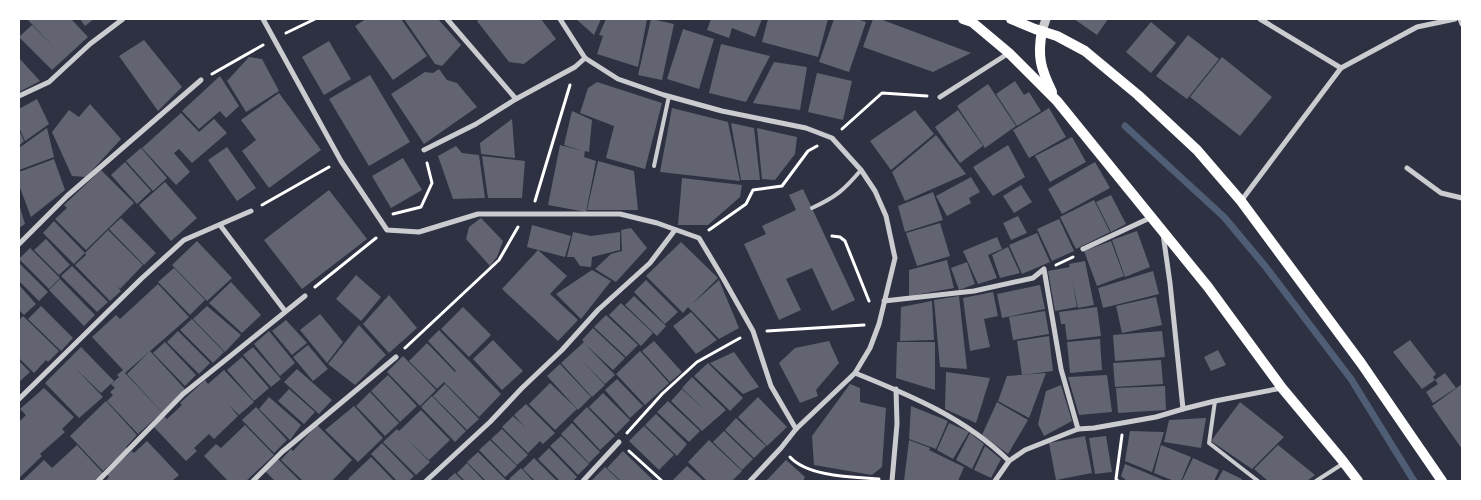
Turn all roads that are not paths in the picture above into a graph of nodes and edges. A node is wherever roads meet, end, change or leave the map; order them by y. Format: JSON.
{"nodes":[{"id":1,"x":123,"y":19,"type":"edge"},
{"id":2,"x":263,"y":19,"type":"edge"},
{"id":3,"x":447,"y":19,"type":"edge"},
{"id":4,"x":560,"y":19,"type":"edge"},
{"id":5,"x":963,"y":19,"type":"edge"},
{"id":6,"x":1011,"y":19,"type":"edge"},
{"id":7,"x":1046,"y":19,"type":"edge"},
{"id":8,"x":1260,"y":19,"type":"edge"},
{"id":9,"x":1455,"y":19,"type":"edge"},
{"id":10,"x":1460,"y":19,"type":"edge"},
{"id":11,"x":1462,"y":24,"type":"edge"},
{"id":12,"x":1042,"y":31,"type":"junction"},
{"id":13,"x":1009,"y":53,"type":"junction"},
{"id":14,"x":585,"y":58,"type":"junction"},
{"id":15,"x":1341,"y":68,"type":"junction"},
{"id":16,"x":202,"y":80,"type":"road end"},
{"id":17,"x":19,"y":96,"type":"edge"},
{"id":18,"x":669,"y":96,"type":"junction"},
{"id":19,"x":940,"y":97,"type":"road end"},
{"id":20,"x":516,"y":99,"type":"junction"},
{"id":21,"x":1057,"y":101,"type":"junction"},
{"id":22,"x":424,"y":150,"type":"road end"},
{"id":23,"x":654,"y":166,"type":"dead end"},
{"id":24,"x":1407,"y":168,"type":"dead end"},
{"id":25,"x":861,"y":170,"type":"junction"},
{"id":26,"x":1462,"y":198,"type":"edge"},
{"id":27,"x":1241,"y":201,"type":"junction"},
{"id":28,"x":812,"y":208,"type":"dead end"},
{"id":29,"x":251,"y":211,"type":"road end"},
{"id":30,"x":1152,"y":217,"type":"junction"},
{"id":31,"x":220,"y":225,"type":"junction"},
{"id":32,"x":675,"y":230,"type":"junction"},
{"id":33,"x":1162,"y":231,"type":"junction"},
{"id":34,"x":19,"y":244,"type":"edge"},
{"id":35,"x":1083,"y":249,"type":"road end"},
{"id":36,"x":305,"y":296,"type":"road end"},
{"id":37,"x":884,"y":300,"type":"junction"},
{"id":38,"x":285,"y":311,"type":"junction"},
{"id":39,"x":396,"y":357,"type":"dead end"},
{"id":40,"x":856,"y":373,"type":"junction"},
{"id":41,"x":1282,"y":388,"type":"junction"},
{"id":42,"x":896,"y":389,"type":"junction"},
{"id":43,"x":19,"y":399,"type":"edge"},
{"id":44,"x":1215,"y":401,"type":"junction"},
{"id":45,"x":1183,"y":409,"type":"junction"},
{"id":46,"x":796,"y":429,"type":"junction"},
{"id":47,"x":1078,"y":429,"type":"junction"},
{"id":48,"x":619,"y":442,"type":"road end"},
{"id":49,"x":1009,"y":461,"type":"junction"},
{"id":50,"x":1344,"y":463,"type":"junction"},
{"id":51,"x":892,"y":480,"type":"edge"},
{"id":52,"x":98,"y":481,"type":"edge"},
{"id":53,"x":253,"y":481,"type":"edge"},
{"id":54,"x":426,"y":481,"type":"edge"},
{"id":55,"x":584,"y":481,"type":"edge"},
{"id":56,"x":750,"y":481,"type":"edge"},
{"id":57,"x":995,"y":481,"type":"edge"},
{"id":58,"x":1258,"y":481,"type":"edge"},
{"id":59,"x":1316,"y":481,"type":"edge"},
{"id":60,"x":1358,"y":481,"type":"edge"},
{"id":61,"x":1442,"y":481,"type":"edge"}],
"edges":[{"from":1,"to":17,"type":"street"},
{"from":2,"to":32,"type":"street"},
{"from":3,"to":20,"type":"street"},
{"from":4,"to":14,"type":"street"},
{"from":5,"to":13,"type":"main road"},
{"from":6,"to":12,"type":"main road"},
{"from":7,"to":12,"type":"street"},
{"from":8,"to":15,"type":"street"},
{"from":9,"to":15,"type":"street"},
{"from":10,"to":11,"type":"street"},
{"from":12,"to":21,"type":"main road"},
{"from":12,"to":27,"type":"main road"},
{"from":13,"to":19,"type":"street"},
{"from":13,"to":21,"type":"main road"},
{"from":14,"to":18,"type":"street"},
{"from":14,"to":20,"type":"street"},
{"from":15,"to":27,"type":"street"},
{"from":16,"to":34,"type":"street"},
{"from":18,"to":23,"type":"lane"},
{"from":18,"to":25,"type":"street"},
{"from":20,"to":22,"type":"street"},
{"from":21,"to":30,"type":"main road"},
{"from":24,"to":26,"type":"street"},
{"from":25,"to":28,"type":"lane"},
{"from":25,"to":37,"type":"street"},
{"from":27,"to":61,"type":"main road"},
{"from":29,"to":31,"type":"street"},
{"from":30,"to":33,"type":"main road"},
{"from":30,"to":35,"type":"street"},
{"from":31,"to":38,"type":"street"},
{"from":31,"to":43,"type":"street"},
{"from":32,"to":46,"type":"street"},
{"from":32,"to":54,"type":"street"},
{"from":33,"to":41,"type":"main road"},
{"from":33,"to":45,"type":"street"},
{"from":36,"to":38,"type":"street"},
{"from":37,"to":40,"type":"street"},
{"from":37,"to":47,"type":"street"},
{"from":38,"to":52,"type":"street"},
{"from":39,"to":53,"type":"street"},
{"from":40,"to":42,"type":"street"},
{"from":40,"to":46,"type":"street"},
{"from":41,"to":44,"type":"street"},
{"from":41,"to":50,"type":"main road"},
{"from":42,"to":49,"type":"street"},
{"from":42,"to":51,"type":"street"},
{"from":44,"to":45,"type":"street"},
{"from":44,"to":58,"type":"lane"},
{"from":45,"to":47,"type":"street"},
{"from":46,"to":56,"type":"street"},
{"from":47,"to":49,"type":"street"},
{"from":48,"to":55,"type":"street"},
{"from":49,"to":57,"type":"street"},
{"from":50,"to":59,"type":"lane"},
{"from":50,"to":60,"type":"main road"}]}
